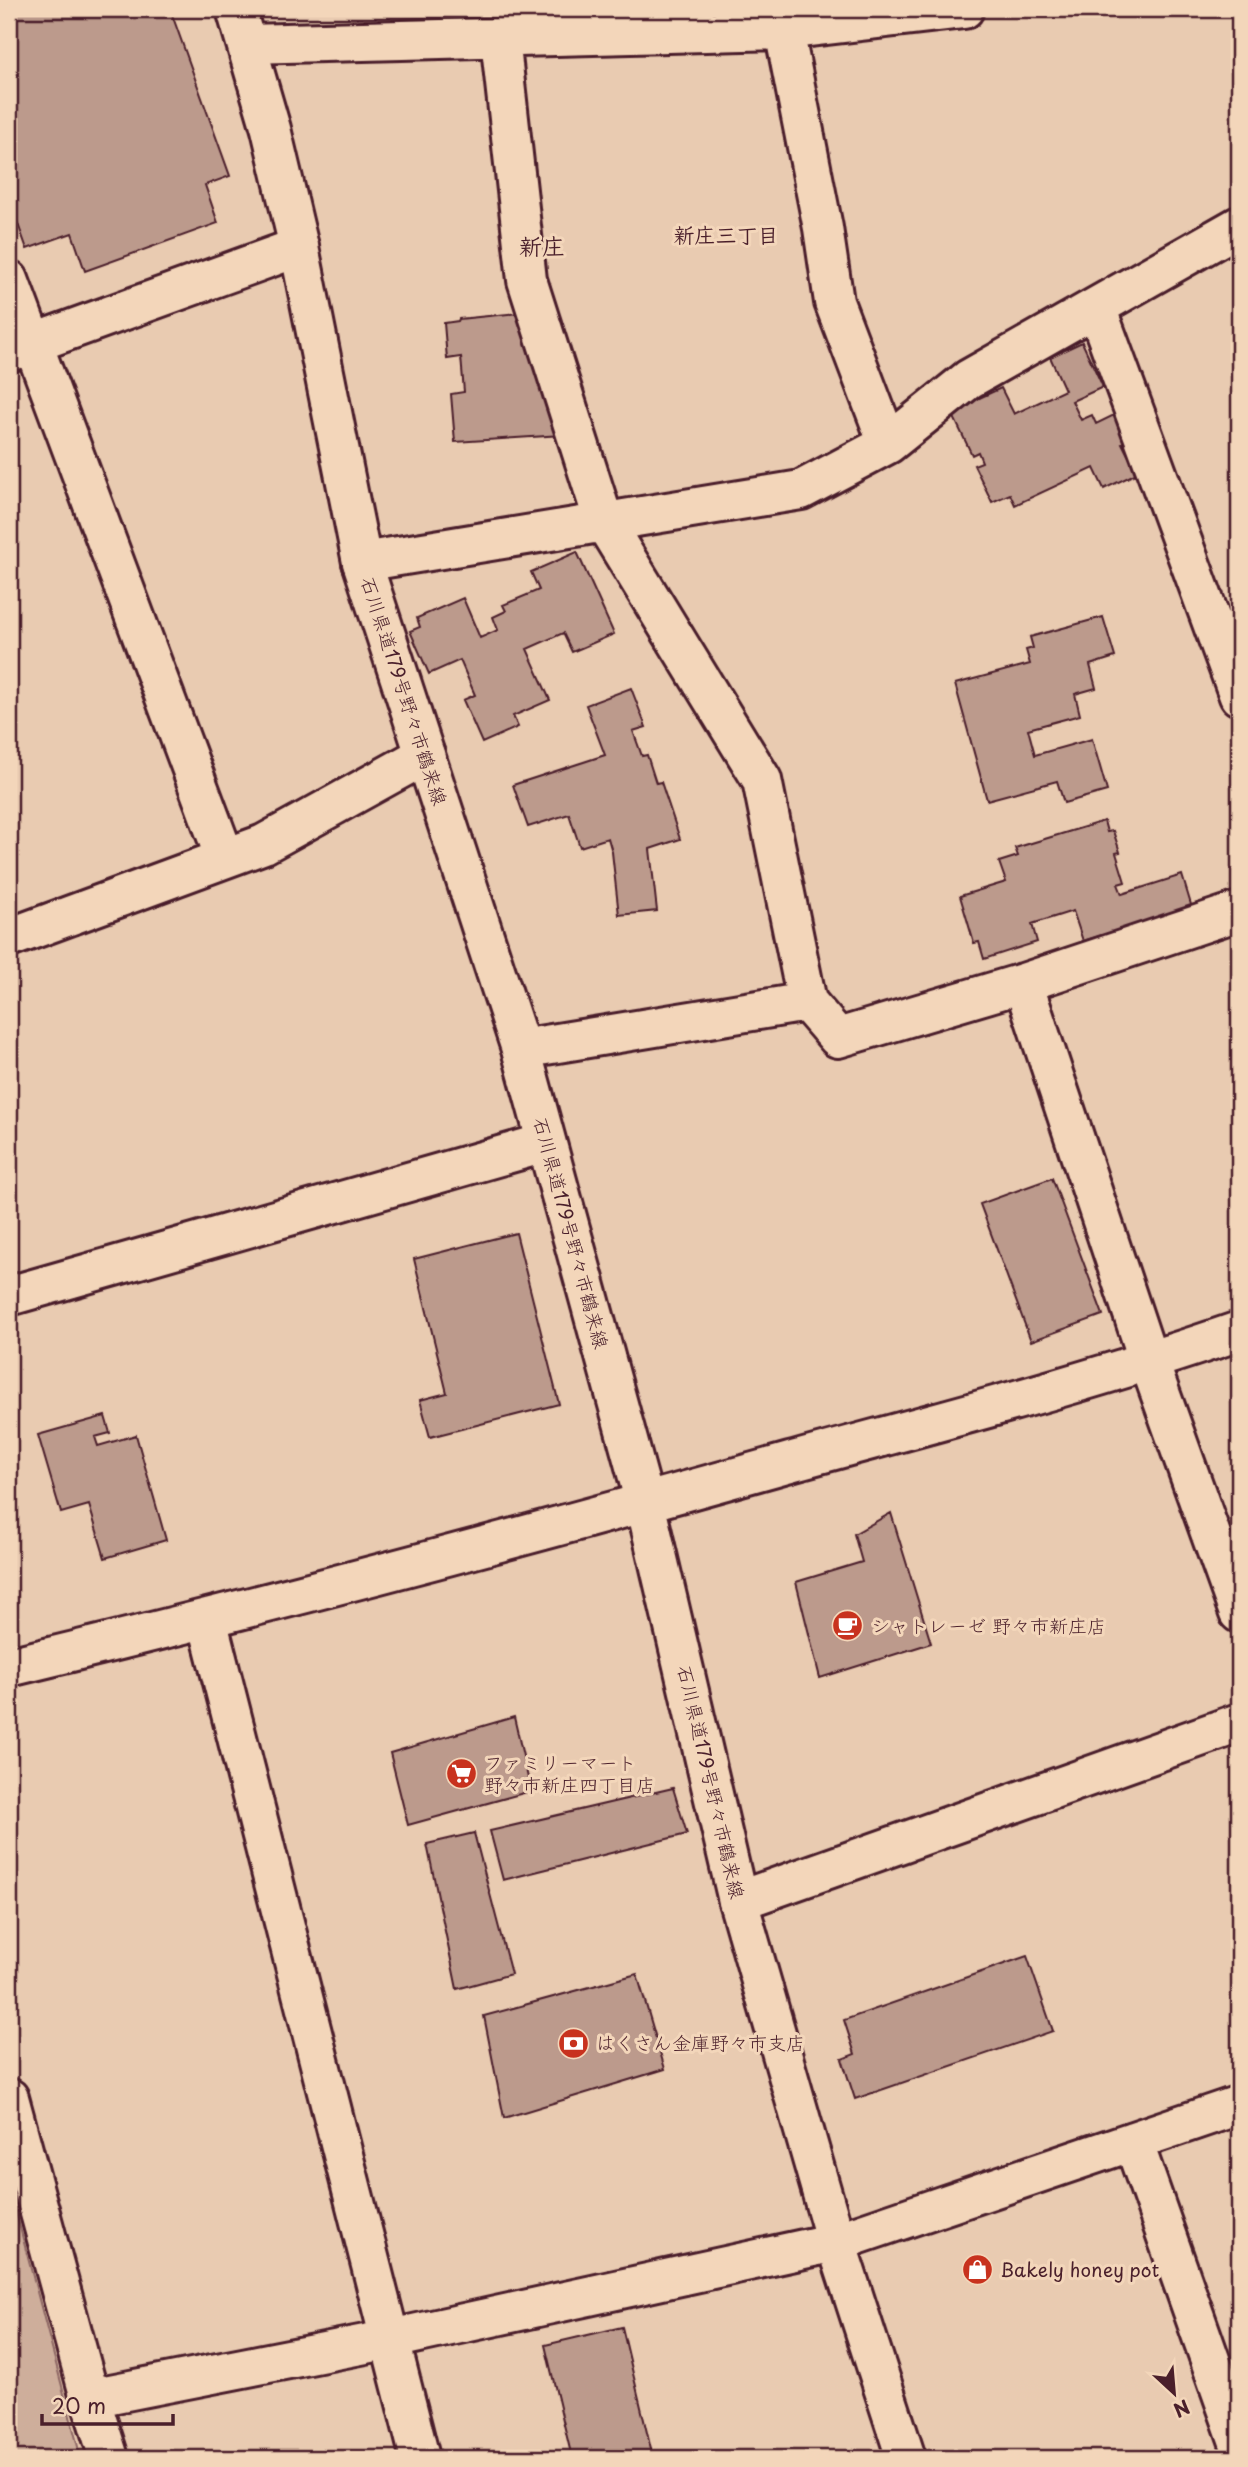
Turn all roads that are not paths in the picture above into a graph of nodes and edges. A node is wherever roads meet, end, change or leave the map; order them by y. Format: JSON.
{"nodes":[{"id":1,"x":964,"y":9,"type":"edge"},
{"id":2,"x":797,"y":22,"type":"edge"},
{"id":3,"x":242,"y":26,"type":"edge"},
{"id":4,"x":500,"y":37,"type":"junction"},
{"id":5,"x":1239,"y":226,"type":"edge"},
{"id":6,"x":299,"y":247,"type":"junction"},
{"id":7,"x":9,"y":280,"type":"edge"},
{"id":8,"x":1096,"y":307,"type":"junction"},
{"id":9,"x":20,"y":348,"type":"edge"},
{"id":10,"x":888,"y":444,"type":"junction"},
{"id":11,"x":604,"y":522,"type":"junction"},
{"id":12,"x":362,"y":562,"type":"junction"},
{"id":13,"x":1239,"y":696,"type":"edge"},
{"id":14,"x":425,"y":755,"type":"junction"},
{"id":15,"x":225,"y":858,"type":"junction"},
{"id":16,"x":1239,"y":911,"type":"edge"},
{"id":17,"x":9,"y":938,"type":"edge"},
{"id":18,"x":1023,"y":983,"type":"junction"},
{"id":19,"x":807,"y":1002,"type":"junction"},
{"id":20,"x":521,"y":1049,"type":"junction"},
{"id":21,"x":545,"y":1143,"type":"junction"},
{"id":22,"x":9,"y":1296,"type":"edge"},
{"id":23,"x":1239,"y":1331,"type":"edge"},
{"id":24,"x":1149,"y":1362,"type":"junction"},
{"id":25,"x":645,"y":1503,"type":"junction"},
{"id":26,"x":1239,"y":1613,"type":"edge"},
{"id":27,"x":207,"y":1619,"type":"junction"},
{"id":28,"x":9,"y":1667,"type":"edge"},
{"id":29,"x":1239,"y":1723,"type":"edge"},
{"id":30,"x":738,"y":1901,"type":"junction"},
{"id":31,"x":9,"y":2098,"type":"edge"},
{"id":32,"x":1239,"y":2105,"type":"edge"},
{"id":33,"x":1133,"y":2141,"type":"junction"},
{"id":34,"x":836,"y":2242,"type":"junction"},
{"id":35,"x":391,"y":2340,"type":"junction"},
{"id":36,"x":90,"y":2398,"type":"junction"},
{"id":37,"x":1239,"y":2442,"type":"edge"},
{"id":38,"x":109,"y":2458,"type":"edge"},
{"id":39,"x":419,"y":2458,"type":"edge"},
{"id":40,"x":906,"y":2458,"type":"edge"}],
"edges":[{"from":1,"to":2,"type":"street"},
{"from":2,"to":4,"type":"street"},
{"from":2,"to":10,"type":"street"},
{"from":3,"to":4,"type":"street"},
{"from":3,"to":6,"type":"street","name":"石川県道179号野々市鶴来線"},
{"from":4,"to":11,"type":"street"},
{"from":5,"to":8,"type":"street"},
{"from":6,"to":9,"type":"street"},
{"from":6,"to":12,"type":"street","name":"石川県道179号野々市鶴来線"},
{"from":7,"to":9,"type":"street"},
{"from":8,"to":10,"type":"street"},
{"from":8,"to":13,"type":"street"},
{"from":9,"to":15,"type":"street"},
{"from":10,"to":11,"type":"street"},
{"from":11,"to":12,"type":"street"},
{"from":11,"to":19,"type":"street"},
{"from":12,"to":14,"type":"street","name":"石川県道179号野々市鶴来線"},
{"from":14,"to":15,"type":"street"},
{"from":14,"to":20,"type":"street","name":"石川県道179号野々市鶴来線"},
{"from":15,"to":17,"type":"street"},
{"from":16,"to":18,"type":"street"},
{"from":18,"to":19,"type":"street"},
{"from":18,"to":24,"type":"street"},
{"from":19,"to":20,"type":"street"},
{"from":20,"to":21,"type":"street","name":"石川県道179号野々市鶴来線"},
{"from":21,"to":22,"type":"street"},
{"from":21,"to":25,"type":"street","name":"石川県道179号野々市鶴来線"},
{"from":23,"to":24,"type":"street"},
{"from":24,"to":25,"type":"street"},
{"from":24,"to":26,"type":"street"},
{"from":25,"to":27,"type":"street"},
{"from":25,"to":30,"type":"street","name":"石川県道179号野々市鶴来線"},
{"from":27,"to":28,"type":"street"},
{"from":27,"to":35,"type":"street"},
{"from":29,"to":30,"type":"street"},
{"from":30,"to":34,"type":"street","name":"石川県道179号野々市鶴来線"},
{"from":31,"to":36,"type":"street"},
{"from":32,"to":33,"type":"street"},
{"from":33,"to":34,"type":"street"},
{"from":33,"to":37,"type":"street"},
{"from":34,"to":35,"type":"street"},
{"from":34,"to":40,"type":"street","name":"石川県道179号野々市鶴来線"},
{"from":35,"to":36,"type":"street"},
{"from":35,"to":39,"type":"street"},
{"from":36,"to":38,"type":"street"}]}
